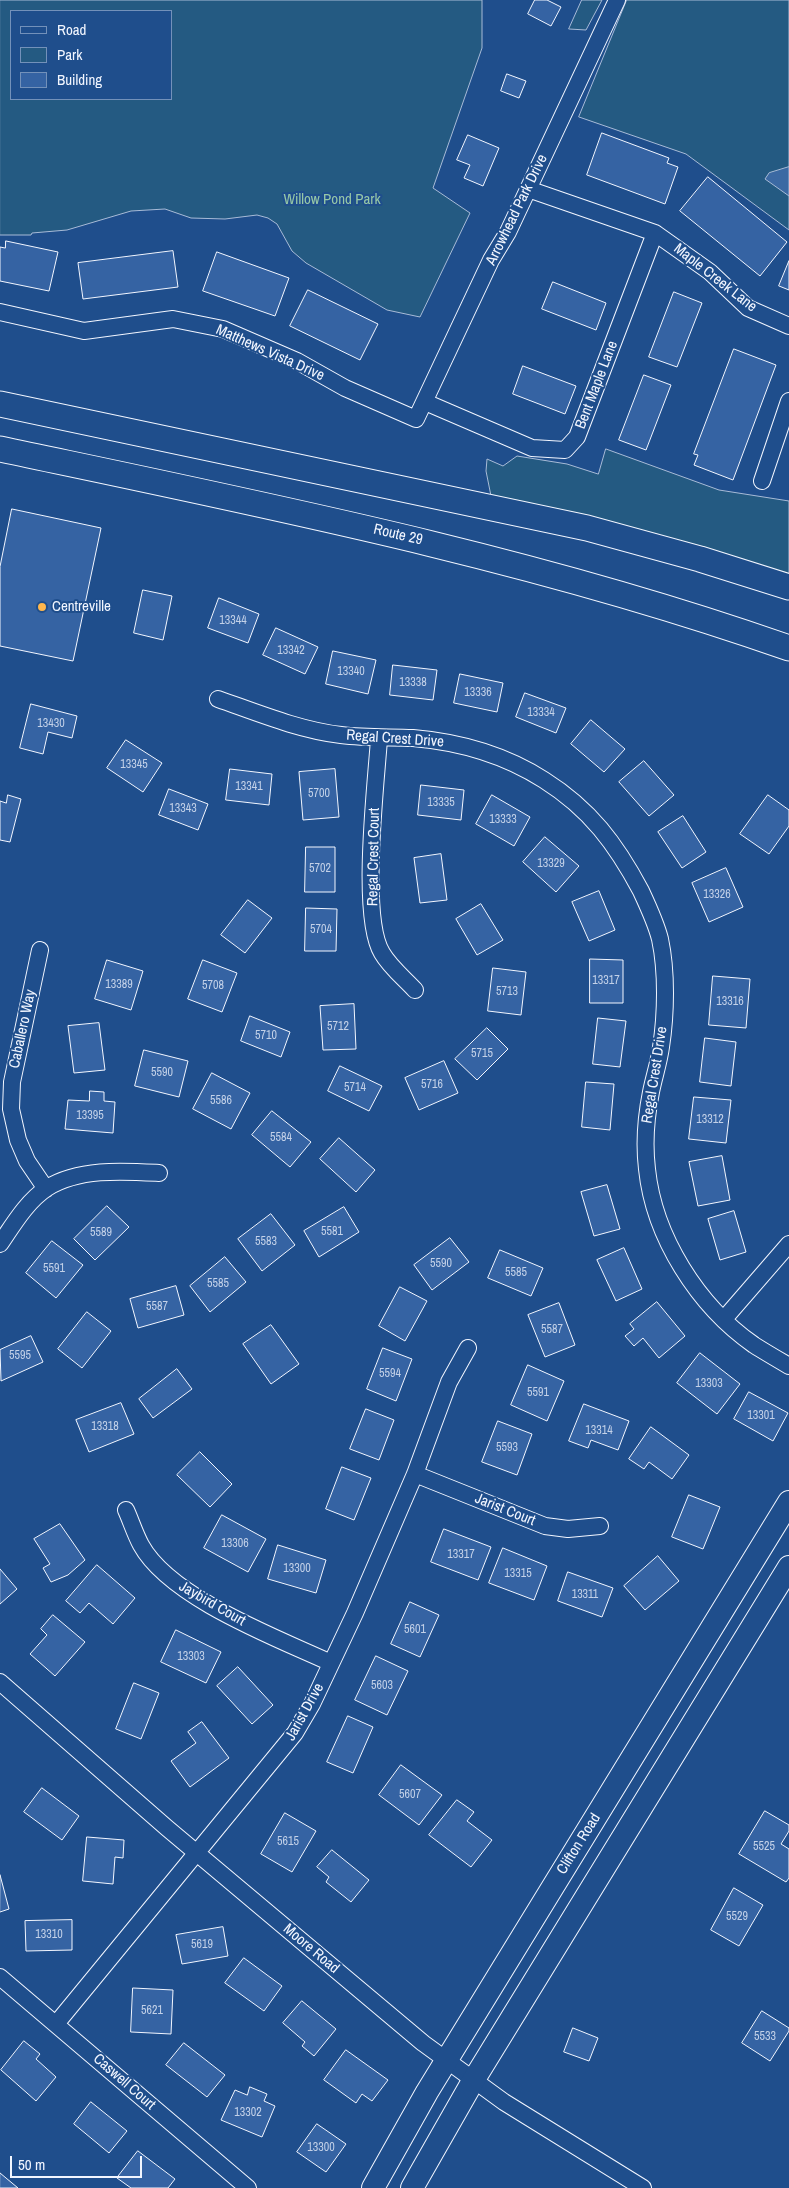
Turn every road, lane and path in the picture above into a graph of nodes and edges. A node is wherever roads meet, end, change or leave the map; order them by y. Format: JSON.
{"nodes":[{"id":1,"x":618,"y":0,"type":"edge"},
{"id":2,"x":528,"y":189,"type":"junction"},
{"id":3,"x":654,"y":233,"type":"junction"},
{"id":4,"x":0,"y":312,"type":"edge"},
{"id":5,"x":789,"y":326,"type":"edge"},
{"id":6,"x":789,"y":401,"type":"edge"},
{"id":7,"x":425,"y":402,"type":"junction"},
{"id":8,"x":0,"y":404,"type":"edge"},
{"id":9,"x":416,"y":419,"type":"joint"},
{"id":10,"x":0,"y":449,"type":"edge"},
{"id":11,"x":762,"y":481,"type":"dead end"},
{"id":12,"x":789,"y":587,"type":"edge"},
{"id":13,"x":789,"y":648,"type":"edge"},
{"id":14,"x":218,"y":699,"type":"dead end"},
{"id":15,"x":379,"y":739,"type":"junction"},
{"id":16,"x":40,"y":950,"type":"dead end"},
{"id":17,"x":415,"y":990,"type":"dead end"},
{"id":18,"x":159,"y":1172,"type":"dead end"},
{"id":19,"x":46,"y":1189,"type":"junction"},
{"id":20,"x":0,"y":1244,"type":"edge"},
{"id":21,"x":789,"y":1244,"type":"edge"},
{"id":22,"x":724,"y":1319,"type":"junction"},
{"id":23,"x":468,"y":1348,"type":"dead end"},
{"id":24,"x":789,"y":1366,"type":"edge"},
{"id":25,"x":415,"y":1474,"type":"junction"},
{"id":26,"x":789,"y":1502,"type":"edge"},
{"id":27,"x":126,"y":1510,"type":"dead end"},
{"id":28,"x":600,"y":1526,"type":"dead end"},
{"id":29,"x":789,"y":1567,"type":"edge"},
{"id":30,"x":331,"y":1662,"type":"junction"},
{"id":31,"x":0,"y":1682,"type":"edge"},
{"id":32,"x":198,"y":1853,"type":"junction"},
{"id":33,"x":0,"y":1977,"type":"edge"},
{"id":34,"x":56,"y":2024,"type":"junction"},
{"id":35,"x":446,"y":2061,"type":"junction"},
{"id":36,"x":473,"y":2081,"type":"junction"},
{"id":37,"x":248,"y":2188,"type":"edge"},
{"id":38,"x":373,"y":2188,"type":"edge"},
{"id":39,"x":412,"y":2188,"type":"edge"},
{"id":40,"x":643,"y":2188,"type":"edge"}],
"edges":[{"from":1,"to":2,"type":"street","name":"Arrowhead Park Drive"},
{"from":2,"to":3,"type":"street","name":"Maple Creek Lane"},
{"from":2,"to":7,"type":"street","name":"Arrowhead Park Drive"},
{"from":3,"to":5,"type":"street","name":"Maple Creek Lane"},
{"from":3,"to":7,"type":"street","name":"Bent Maple Lane"},
{"from":4,"to":9,"type":"street","name":"Matthews Vista Drive"},
{"from":6,"to":11,"type":"street"},
{"from":7,"to":9,"type":"street","name":"Arrowhead Park Drive"},
{"from":8,"to":12,"type":"main road"},
{"from":10,"to":13,"type":"main road","name":"Route 29"},
{"from":14,"to":15,"type":"street","name":"Regal Crest Drive"},
{"from":15,"to":17,"type":"street","name":"Regal Crest Court"},
{"from":15,"to":22,"type":"street","name":"Regal Crest Drive"},
{"from":16,"to":19,"type":"street","name":"Caballero Way"},
{"from":18,"to":19,"type":"street"},
{"from":19,"to":20,"type":"street"},
{"from":21,"to":22,"type":"street"},
{"from":22,"to":24,"type":"street","name":"Regal Crest Drive"},
{"from":23,"to":25,"type":"street","name":"Jarist Drive"},
{"from":25,"to":28,"type":"street","name":"Jarist Court"},
{"from":25,"to":30,"type":"street","name":"Jarist Drive"},
{"from":26,"to":35,"type":"main road","name":"Clifton Road"},
{"from":27,"to":30,"type":"street","name":"Jaybird Court"},
{"from":29,"to":36,"type":"main road"},
{"from":30,"to":32,"type":"street","name":"Jarist Drive"},
{"from":31,"to":32,"type":"street","name":"Moore Road"},
{"from":32,"to":34,"type":"street","name":"Jarist Drive"},
{"from":32,"to":35,"type":"street","name":"Moore Road"},
{"from":33,"to":34,"type":"street","name":"Caswell Court"},
{"from":34,"to":37,"type":"street","name":"Caswell Court"},
{"from":35,"to":36,"type":"street","name":"Moore Road"},
{"from":35,"to":38,"type":"main road","name":"Clifton Road"},
{"from":36,"to":39,"type":"main road"},
{"from":36,"to":40,"type":"street","name":"Moore Road"}]}
